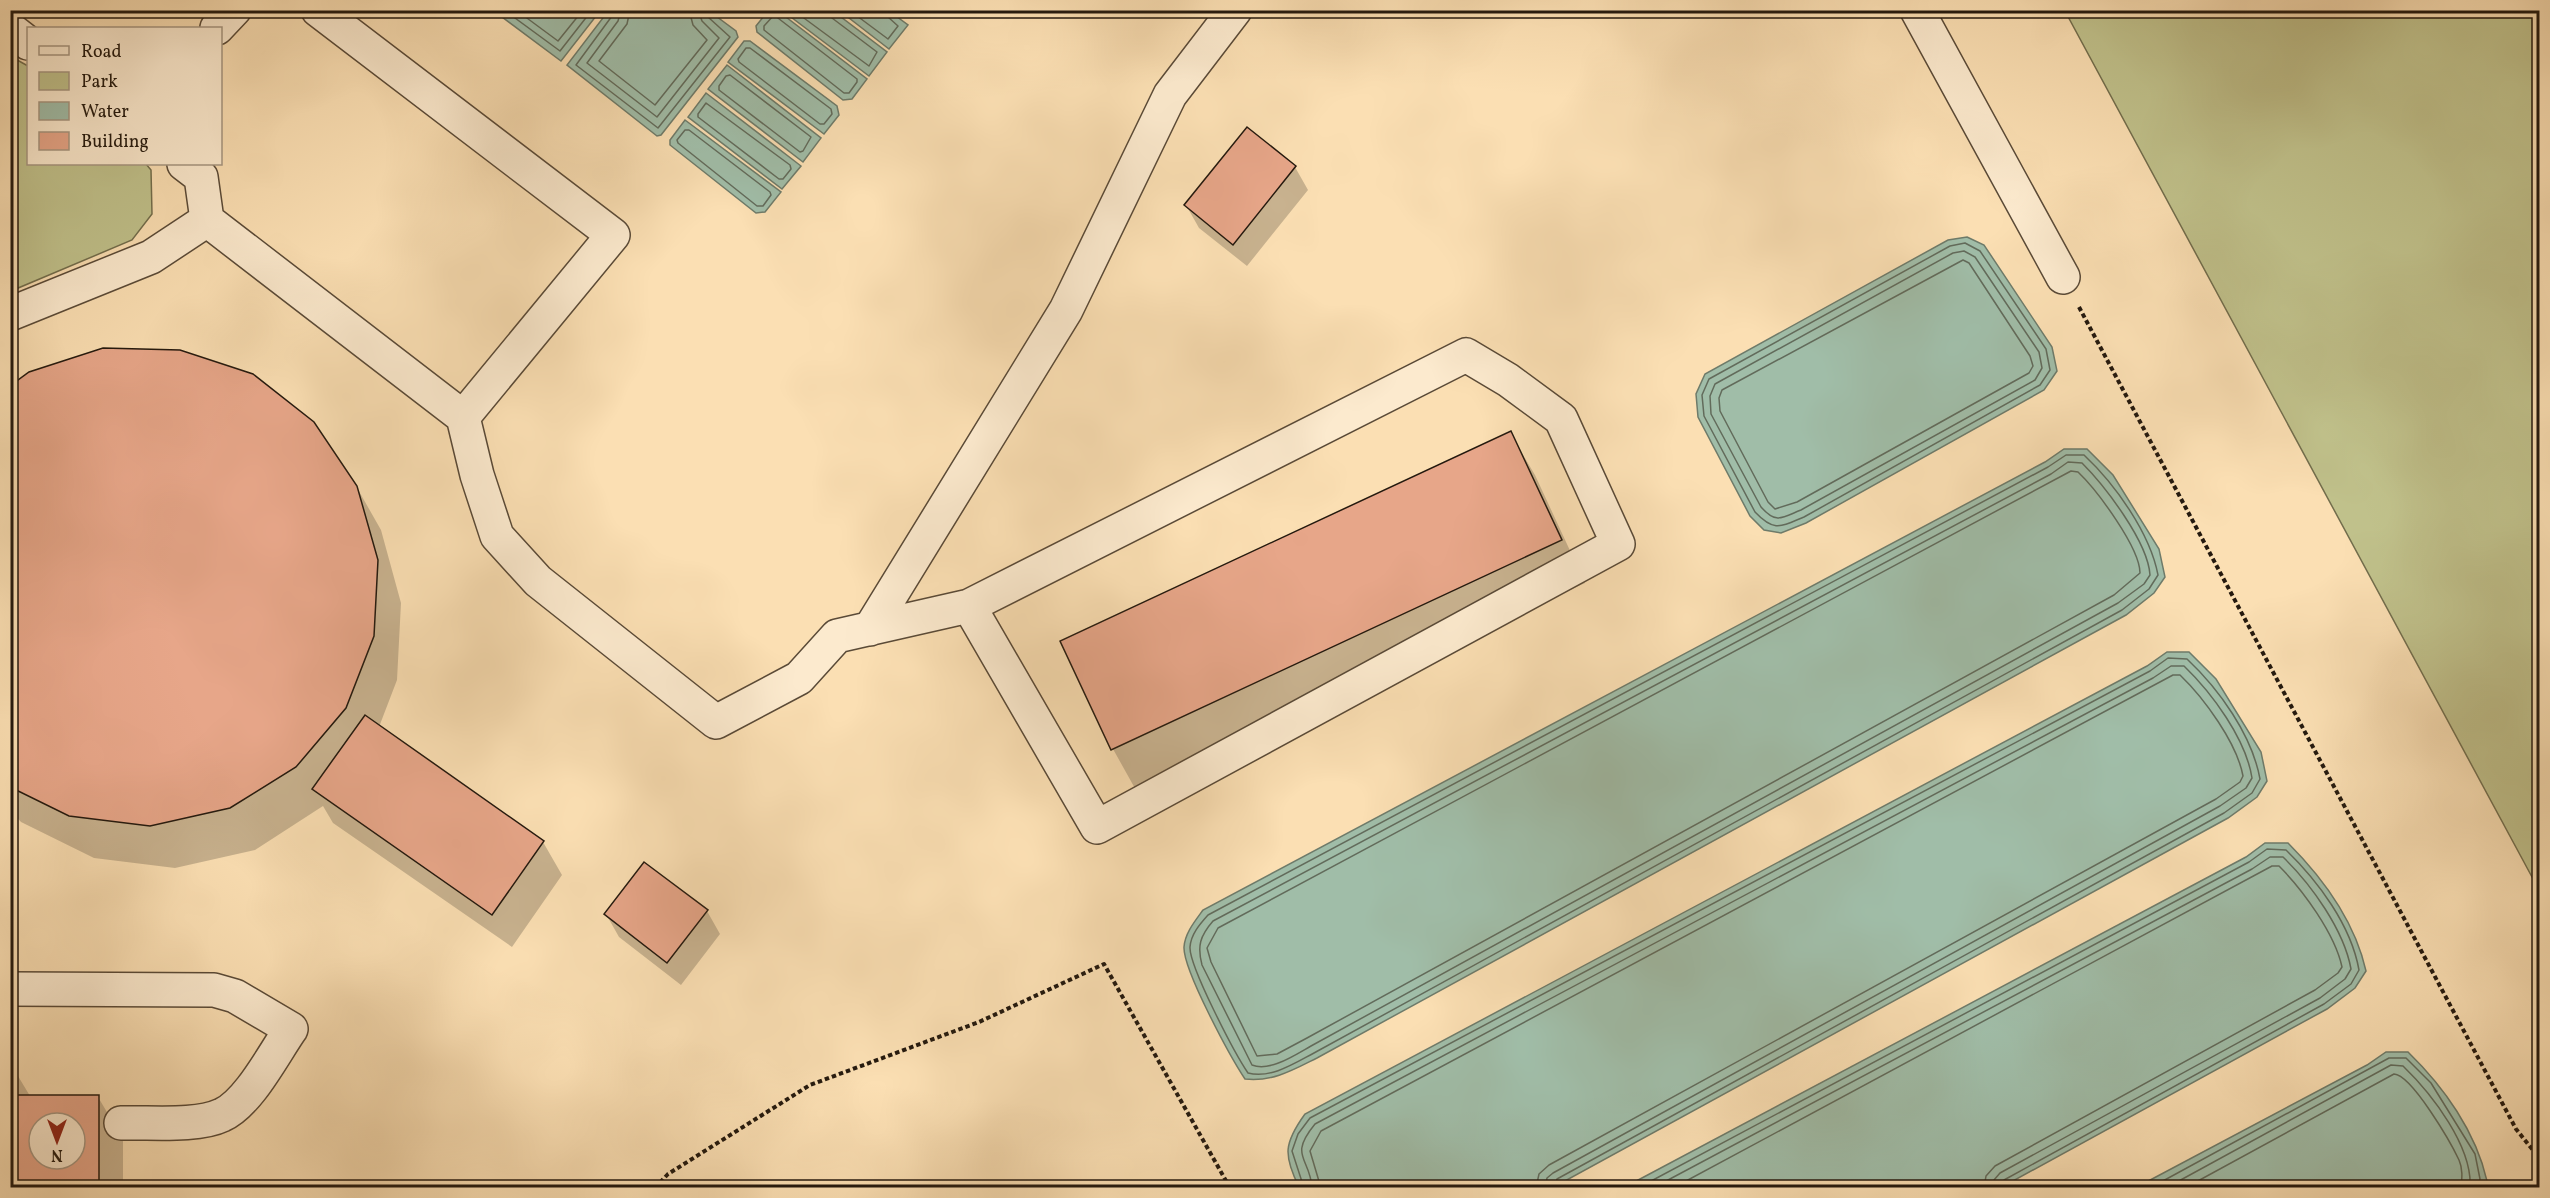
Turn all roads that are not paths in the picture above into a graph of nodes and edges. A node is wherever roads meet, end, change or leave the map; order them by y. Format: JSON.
{"nodes":[{"id":1,"x":234,"y":10,"type":"edge"},
{"id":2,"x":318,"y":10,"type":"edge"},
{"id":3,"x":1235,"y":10,"type":"edge"},
{"id":4,"x":1917,"y":10,"type":"edge"},
{"id":5,"x":219,"y":27,"type":"edge"},
{"id":6,"x":10,"y":29,"type":"edge"},
{"id":7,"x":27,"y":42,"type":"edge"},
{"id":8,"x":185,"y":165,"type":"edge"},
{"id":9,"x":207,"y":220,"type":"junction"},
{"id":10,"x":2063,"y":277,"type":"road end"},
{"id":11,"x":10,"y":314,"type":"edge"},
{"id":12,"x":463,"y":417,"type":"junction"},
{"id":13,"x":969,"y":606,"type":"junction"},
{"id":14,"x":870,"y":629,"type":"junction"},
{"id":15,"x":10,"y":989,"type":"edge"},
{"id":16,"x":121,"y":1123,"type":"dead end"}],
"edges":[{"from":1,"to":5,"type":"lane"},
{"from":2,"to":12,"type":"lane"},
{"from":3,"to":14,"type":"lane"},
{"from":4,"to":10,"type":"lane"},
{"from":6,"to":7,"type":"lane"},
{"from":8,"to":9,"type":"lane"},
{"from":9,"to":11,"type":"lane"},
{"from":9,"to":12,"type":"lane"},
{"from":12,"to":14,"type":"lane"},
{"from":13,"to":13,"type":"lane"},
{"from":13,"to":14,"type":"lane"},
{"from":15,"to":16,"type":"lane"}]}
